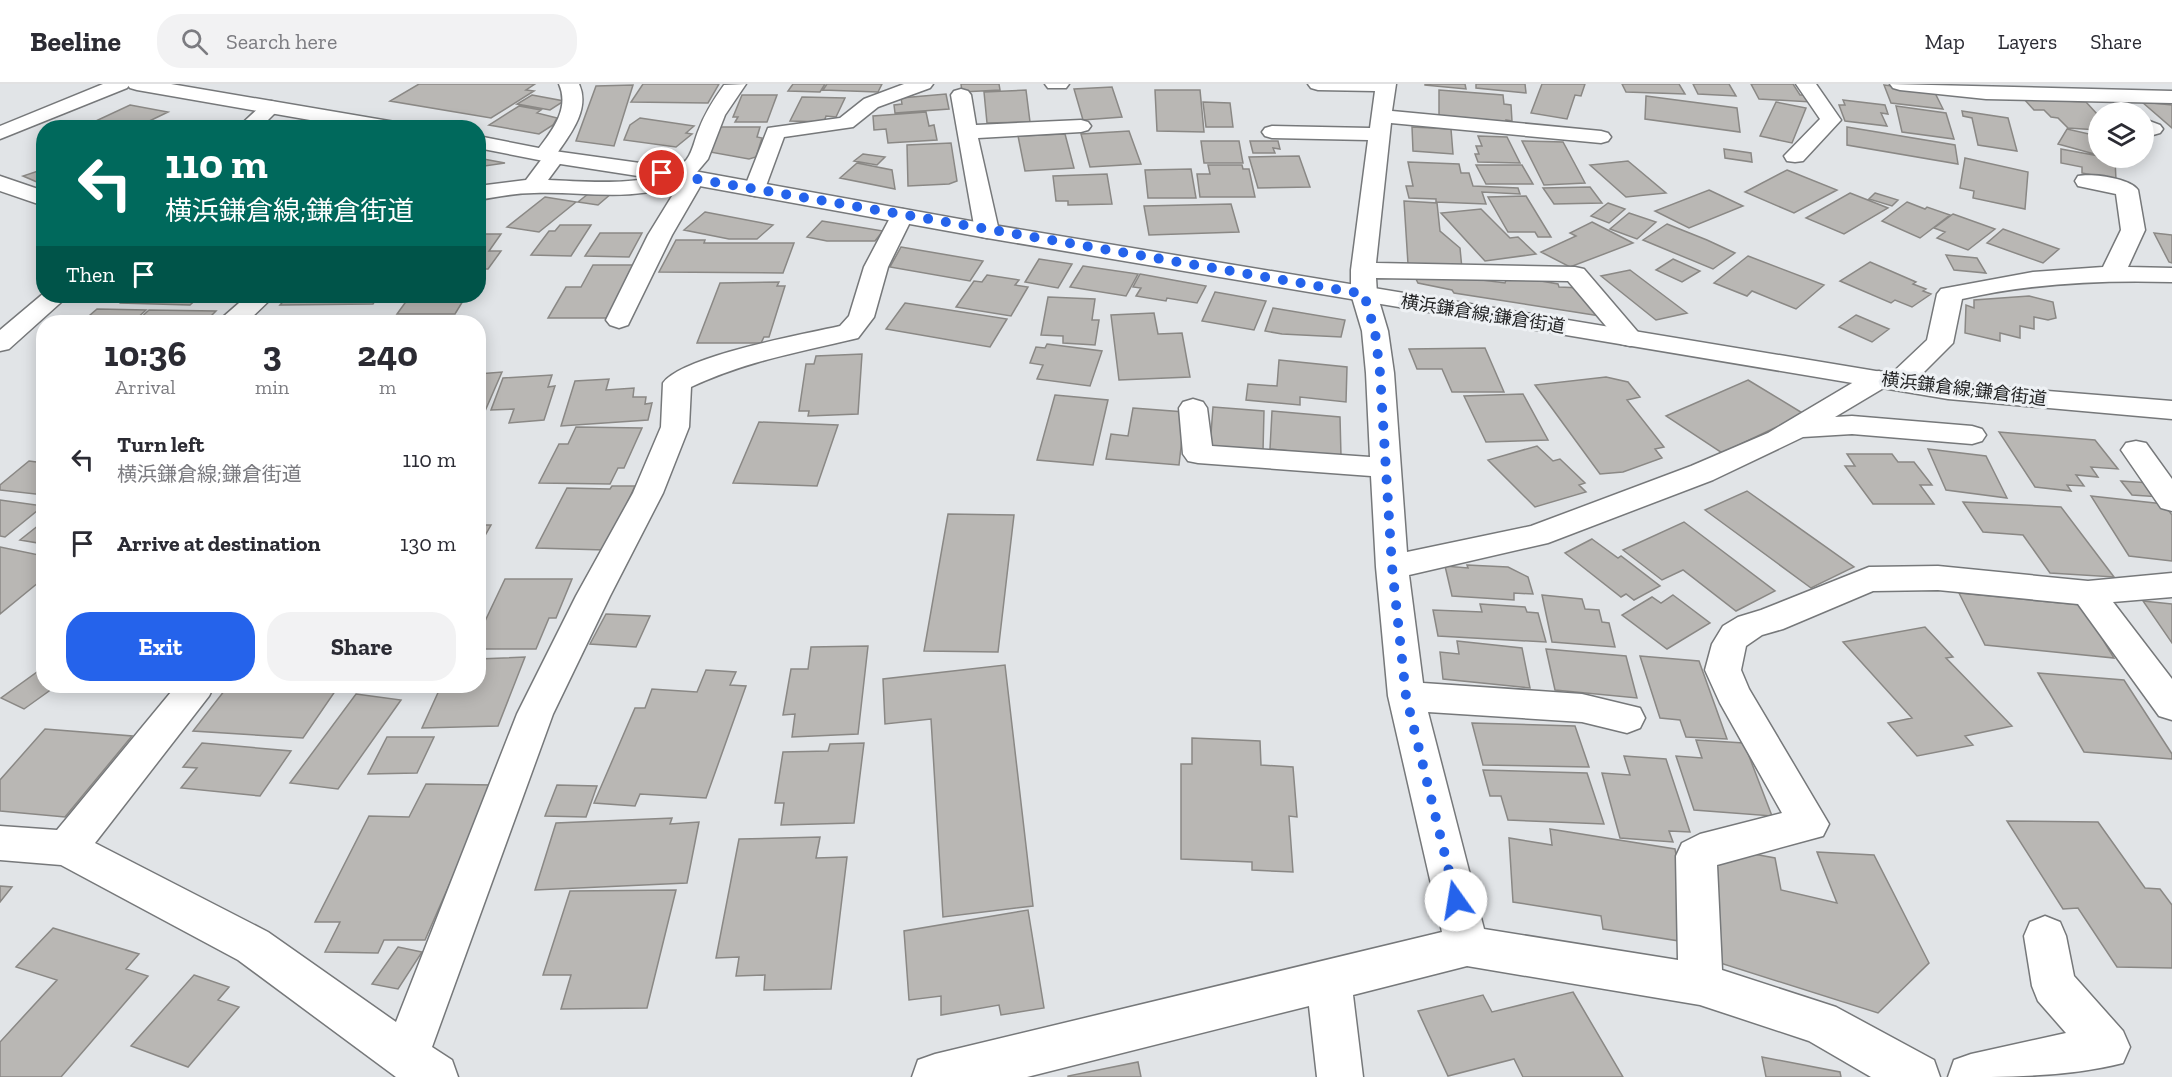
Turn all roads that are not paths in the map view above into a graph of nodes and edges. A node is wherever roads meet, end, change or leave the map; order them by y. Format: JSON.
{"nodes":[{"id":1,"x":120,"y":84,"type":"edge"},
{"id":2,"x":137,"y":84,"type":"edge"},
{"id":3,"x":569,"y":84,"type":"edge"},
{"id":4,"x":736,"y":84,"type":"edge"},
{"id":5,"x":923,"y":84,"type":"edge"},
{"id":6,"x":1318,"y":84,"type":"edge"},
{"id":7,"x":1806,"y":84,"type":"edge"},
{"id":8,"x":1900,"y":84,"type":"edge"},
{"id":9,"x":1386,"y":85,"type":"edge"},
{"id":10,"x":1953,"y":87,"type":"edge"},
{"id":11,"x":961,"y":95,"type":"dead end"},
{"id":12,"x":2103,"y":96,"type":"junction"},
{"id":13,"x":2172,"y":97,"type":"edge"},
{"id":14,"x":2112,"y":102,"type":"edge"},
{"id":15,"x":271,"y":107,"type":"junction"},
{"id":16,"x":256,"y":120,"type":"edge"},
{"id":17,"x":348,"y":120,"type":"edge"},
{"id":18,"x":1382,"y":125,"type":"junction"},
{"id":19,"x":1081,"y":126,"type":"dead end"},
{"id":20,"x":967,"y":132,"type":"junction"},
{"id":21,"x":1272,"y":132,"type":"dead end"},
{"id":22,"x":0,"y":133,"type":"edge"},
{"id":23,"x":1601,"y":137,"type":"dead end"},
{"id":24,"x":486,"y":144,"type":"edge"},
{"id":25,"x":549,"y":156,"type":"junction"},
{"id":26,"x":1795,"y":156,"type":"dead end"},
{"id":27,"x":689,"y":177,"type":"junction"},
{"id":28,"x":2086,"y":181,"type":"dead end"},
{"id":29,"x":0,"y":183,"type":"edge"},
{"id":30,"x":533,"y":186,"type":"junction"},
{"id":31,"x":755,"y":189,"type":"junction"},
{"id":32,"x":486,"y":192,"type":"edge"},
{"id":33,"x":36,"y":196,"type":"edge"},
{"id":34,"x":902,"y":216,"type":"junction"},
{"id":35,"x":987,"y":231,"type":"junction"},
{"id":36,"x":2113,"y":273,"type":"junction"},
{"id":37,"x":2172,"y":275,"type":"edge"},
{"id":38,"x":1364,"y":282,"type":"junction"},
{"id":39,"x":47,"y":303,"type":"edge"},
{"id":40,"x":253,"y":303,"type":"edge"},
{"id":41,"x":240,"y":315,"type":"edge"},
{"id":42,"x":619,"y":321,"type":"dead end"},
{"id":43,"x":1630,"y":339,"type":"junction"},
{"id":44,"x":0,"y":344,"type":"edge"},
{"id":45,"x":1888,"y":381,"type":"junction"},
{"id":46,"x":1193,"y":408,"type":"dead end"},
{"id":47,"x":2172,"y":410,"type":"edge"},
{"id":48,"x":1793,"y":429,"type":"junction"},
{"id":49,"x":1972,"y":435,"type":"dead end"},
{"id":50,"x":2136,"y":450,"type":"dead end"},
{"id":51,"x":1386,"y":468,"type":"junction"},
{"id":52,"x":2172,"y":501,"type":"edge"},
{"id":53,"x":1392,"y":567,"type":"junction"},
{"id":54,"x":2172,"y":585,"type":"edge"},
{"id":55,"x":2088,"y":593,"type":"junction"},
{"id":56,"x":190,"y":693,"type":"edge"},
{"id":57,"x":1406,"y":696,"type":"junction"},
{"id":58,"x":2172,"y":706,"type":"edge"},
{"id":59,"x":1627,"y":718,"type":"dead end"},
{"id":60,"x":0,"y":843,"type":"edge"},
{"id":61,"x":67,"y":848,"type":"junction"},
{"id":62,"x":2045,"y":936,"type":"dead end"},
{"id":63,"x":1467,"y":946,"type":"junction"},
{"id":64,"x":1329,"y":981,"type":"junction"},
{"id":65,"x":1700,"y":984,"type":"junction"},
{"id":66,"x":421,"y":1067,"type":"edge"},
{"id":67,"x":935,"y":1077,"type":"edge"},
{"id":68,"x":1340,"y":1077,"type":"edge"},
{"id":69,"x":1917,"y":1077,"type":"edge"},
{"id":70,"x":1971,"y":1077,"type":"edge"}],
"edges":[{"from":1,"to":22,"type":"street"},
{"from":2,"to":15,"type":"street"},
{"from":3,"to":25,"type":"street"},
{"from":4,"to":27,"type":"street"},
{"from":5,"to":31,"type":"street"},
{"from":6,"to":9,"type":"street"},
{"from":7,"to":26,"type":"street"},
{"from":8,"to":10,"type":"street"},
{"from":9,"to":18,"type":"street"},
{"from":10,"to":12,"type":"street"},
{"from":11,"to":20,"type":"street"},
{"from":12,"to":13,"type":"street"},
{"from":12,"to":14,"type":"street"},
{"from":15,"to":16,"type":"street"},
{"from":15,"to":17,"type":"street"},
{"from":18,"to":21,"type":"street"},
{"from":18,"to":23,"type":"street"},
{"from":18,"to":38,"type":"street"},
{"from":19,"to":20,"type":"street"},
{"from":20,"to":35,"type":"street"},
{"from":24,"to":25,"type":"street","name":"横浜鎌倉線;鎌倉街道"},
{"from":25,"to":27,"type":"street","name":"横浜鎌倉線;鎌倉街道"},
{"from":25,"to":30,"type":"street"},
{"from":27,"to":30,"type":"street"},
{"from":27,"to":31,"type":"street","name":"横浜鎌倉線;鎌倉街道"},
{"from":27,"to":42,"type":"street"},
{"from":28,"to":36,"type":"street"},
{"from":29,"to":33,"type":"street"},
{"from":30,"to":32,"type":"street"},
{"from":31,"to":34,"type":"street","name":"横浜鎌倉線;鎌倉街道"},
{"from":34,"to":35,"type":"street","name":"横浜鎌倉線;鎌倉街道"},
{"from":34,"to":66,"type":"street"},
{"from":35,"to":38,"type":"street","name":"横浜鎌倉線;鎌倉街道"},
{"from":36,"to":37,"type":"street"},
{"from":36,"to":45,"type":"street"},
{"from":38,"to":43,"type":"street","name":"横浜鎌倉線;鎌倉街道"},
{"from":38,"to":43,"type":"street"},
{"from":38,"to":51,"type":"street"},
{"from":39,"to":44,"type":"street"},
{"from":40,"to":41,"type":"street"},
{"from":43,"to":45,"type":"street","name":"横浜鎌倉線;鎌倉街道"},
{"from":45,"to":47,"type":"street","name":"横浜鎌倉線;鎌倉街道"},
{"from":45,"to":48,"type":"street"},
{"from":46,"to":51,"type":"street"},
{"from":48,"to":49,"type":"street"},
{"from":48,"to":53,"type":"street"},
{"from":50,"to":52,"type":"street"},
{"from":51,"to":53,"type":"street"},
{"from":53,"to":57,"type":"street"},
{"from":54,"to":55,"type":"street"},
{"from":55,"to":58,"type":"street"},
{"from":55,"to":65,"type":"street"},
{"from":56,"to":61,"type":"street"},
{"from":57,"to":59,"type":"street"},
{"from":57,"to":63,"type":"street"},
{"from":60,"to":61,"type":"street"},
{"from":61,"to":66,"type":"street"},
{"from":62,"to":70,"type":"street"},
{"from":63,"to":64,"type":"street"},
{"from":63,"to":65,"type":"street"},
{"from":64,"to":67,"type":"street"},
{"from":64,"to":68,"type":"street"},
{"from":65,"to":69,"type":"street"}]}
